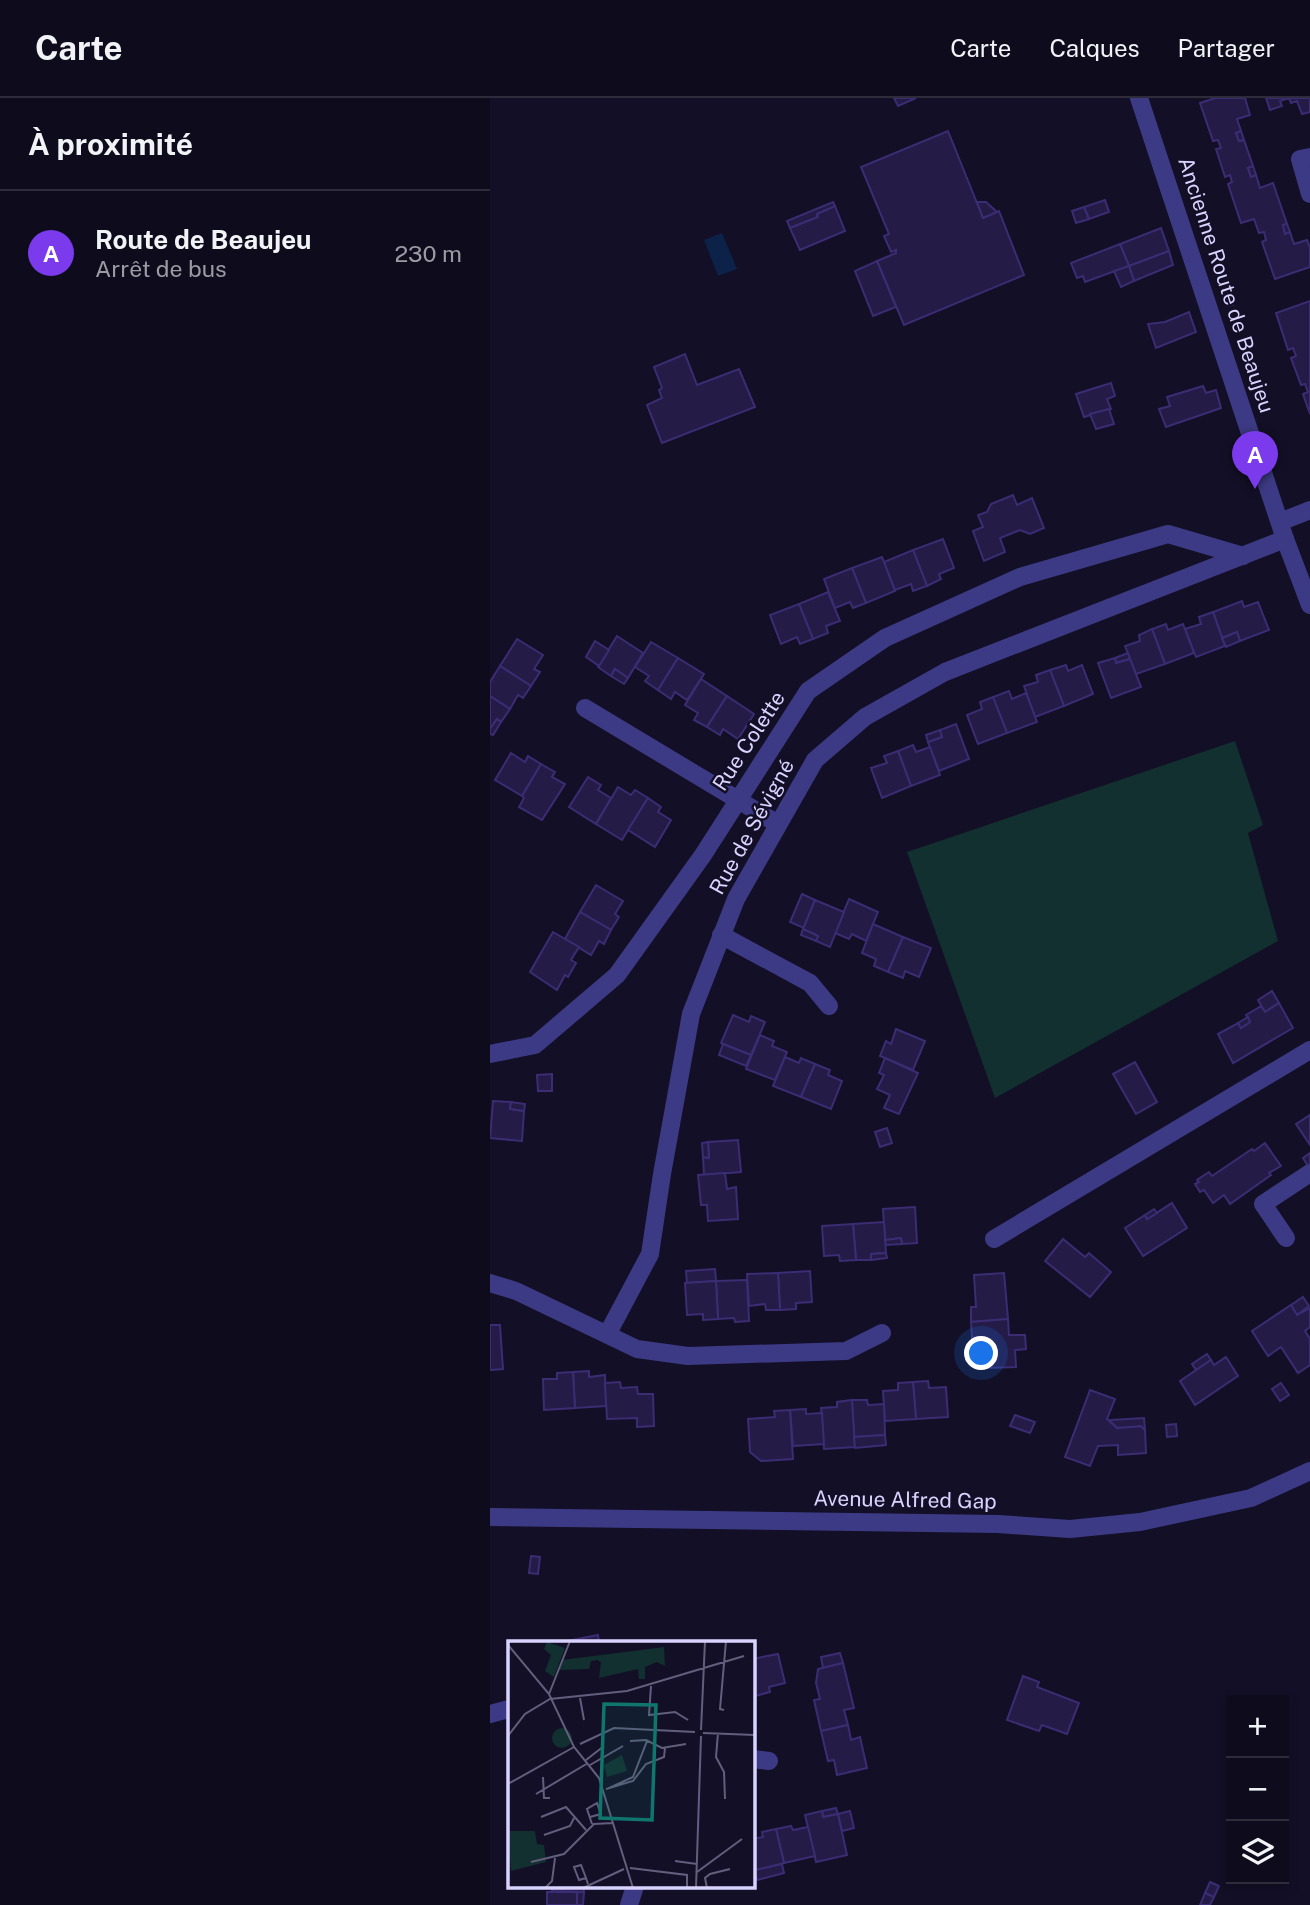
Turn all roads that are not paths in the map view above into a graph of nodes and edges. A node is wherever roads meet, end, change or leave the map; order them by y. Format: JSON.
{"nodes":[{"id":1,"x":1139,"y":98,"type":"edge"},
{"id":2,"x":1310,"y":156,"type":"edge"},
{"id":3,"x":1310,"y":194,"type":"edge"},
{"id":4,"x":1310,"y":510,"type":"edge"},
{"id":5,"x":1283,"y":531,"type":"junction"},
{"id":6,"x":1243,"y":556,"type":"junction"},
{"id":7,"x":1310,"y":606,"type":"edge"},
{"id":8,"x":585,"y":708,"type":"dead end"},
{"id":9,"x":738,"y":800,"type":"junction"},
{"id":10,"x":778,"y":824,"type":"junction"},
{"id":11,"x":721,"y":935,"type":"junction"},
{"id":12,"x":829,"y":1006,"type":"dead end"},
{"id":13,"x":1310,"y":1050,"type":"edge"},
{"id":14,"x":490,"y":1054,"type":"edge"},
{"id":15,"x":1310,"y":1173,"type":"edge"},
{"id":16,"x":1286,"y":1238,"type":"dead end"},
{"id":17,"x":994,"y":1239,"type":"dead end"},
{"id":18,"x":490,"y":1283,"type":"edge"},
{"id":19,"x":882,"y":1332,"type":"dead end"},
{"id":20,"x":608,"y":1333,"type":"junction"},
{"id":21,"x":1310,"y":1471,"type":"edge"},
{"id":22,"x":490,"y":1517,"type":"edge"},
{"id":23,"x":508,"y":1709,"type":"edge"},
{"id":24,"x":490,"y":1714,"type":"edge"},
{"id":25,"x":634,"y":1888,"type":"edge"},
{"id":26,"x":629,"y":1905,"type":"edge"}],
"edges":[{"from":1,"to":5,"type":"street","name":"Ancienne Route de Beaujeu"},
{"from":2,"to":3,"type":"street"},
{"from":4,"to":5,"type":"street","name":"Rue de Sévigné"},
{"from":5,"to":6,"type":"street","name":"Rue de Sévigné"},
{"from":5,"to":7,"type":"street","name":"Ancienne Route de Beaujeu"},
{"from":6,"to":9,"type":"street","name":"Rue Colette"},
{"from":6,"to":10,"type":"street","name":"Rue de Sévigné"},
{"from":8,"to":9,"type":"street"},
{"from":9,"to":10,"type":"street"},
{"from":9,"to":14,"type":"street","name":"Rue Colette"},
{"from":10,"to":11,"type":"street","name":"Rue de Sévigné"},
{"from":11,"to":12,"type":"street"},
{"from":11,"to":20,"type":"street","name":"Rue de Sévigné"},
{"from":13,"to":17,"type":"street"},
{"from":15,"to":16,"type":"street"},
{"from":18,"to":20,"type":"street"},
{"from":19,"to":20,"type":"street"},
{"from":21,"to":22,"type":"street","name":"Avenue Alfred Gap"},
{"from":23,"to":24,"type":"street"},
{"from":25,"to":26,"type":"street"}]}
